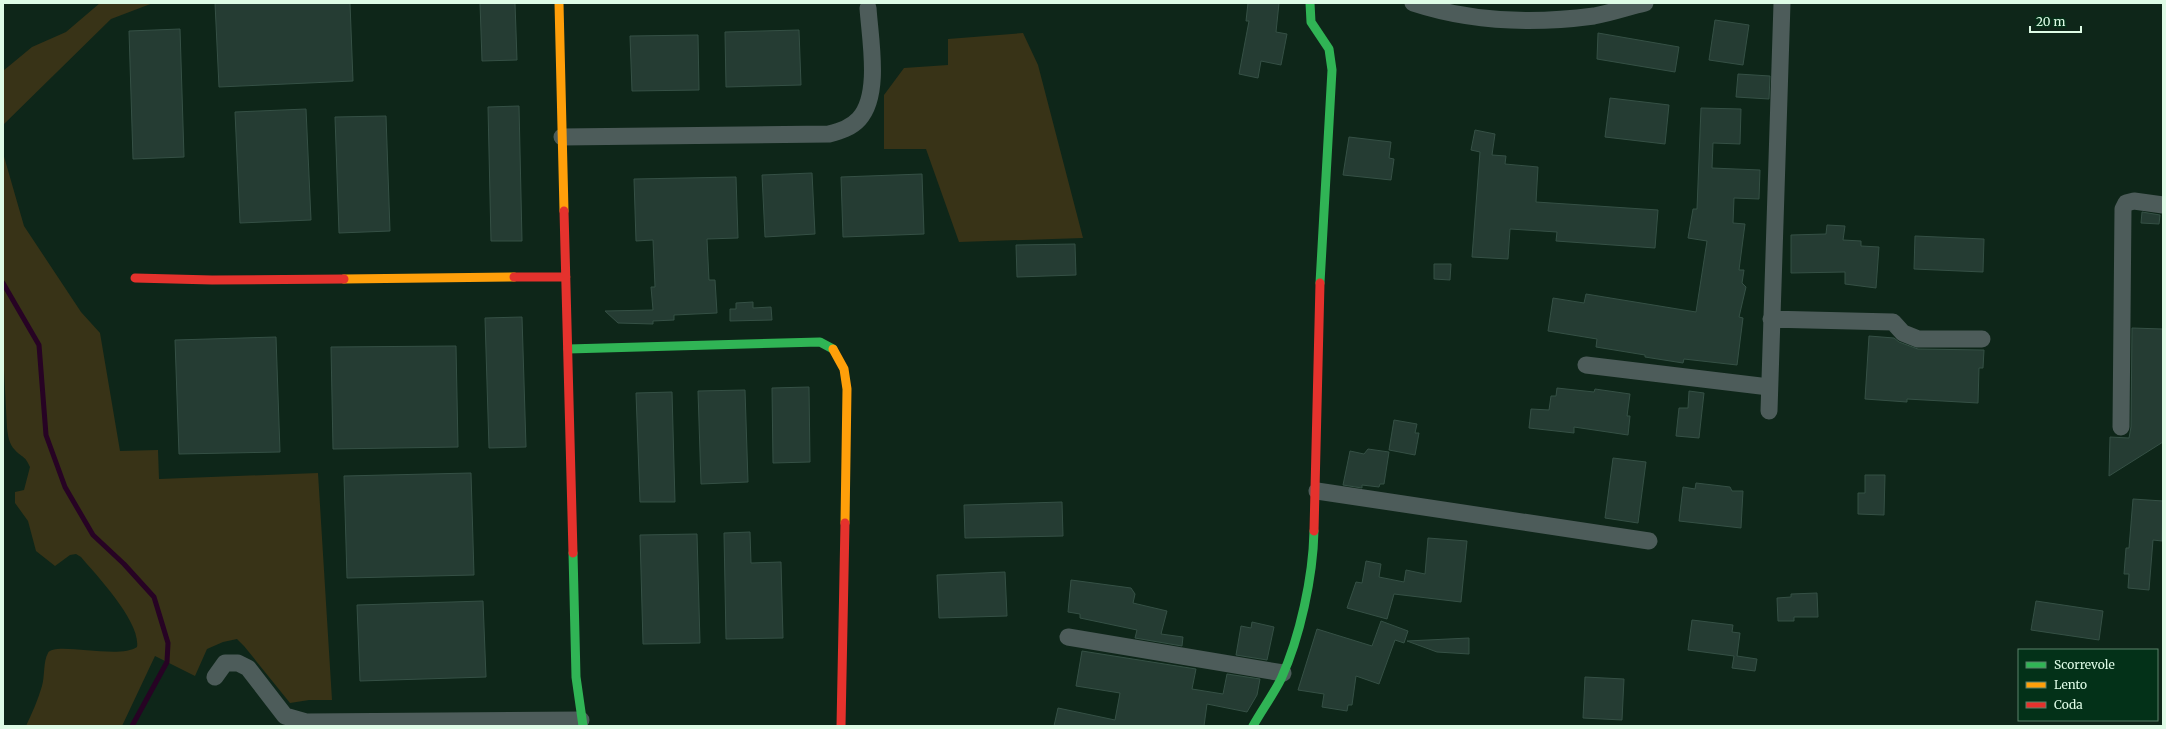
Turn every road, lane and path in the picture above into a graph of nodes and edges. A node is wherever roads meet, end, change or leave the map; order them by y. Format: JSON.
{"nodes":[{"id":1,"x":559,"y":3,"type":"edge"},
{"id":2,"x":1310,"y":3,"type":"edge"},
{"id":3,"x":1413,"y":3,"type":"edge"},
{"id":4,"x":1645,"y":3,"type":"edge"},
{"id":5,"x":1782,"y":3,"type":"edge"},
{"id":6,"x":868,"y":8,"type":"dead end"},
{"id":7,"x":562,"y":137,"type":"junction"},
{"id":8,"x":2163,"y":205,"type":"edge"},
{"id":9,"x":566,"y":277,"type":"junction"},
{"id":10,"x":135,"y":278,"type":"dead end"},
{"id":11,"x":1771,"y":319,"type":"junction"},
{"id":12,"x":1982,"y":339,"type":"dead end"},
{"id":13,"x":568,"y":349,"type":"junction"},
{"id":14,"x":1586,"y":365,"type":"dead end"},
{"id":15,"x":1769,"y":387,"type":"junction"},
{"id":16,"x":1769,"y":411,"type":"dead end"},
{"id":17,"x":2121,"y":427,"type":"dead end"},
{"id":18,"x":1317,"y":491,"type":"junction"},
{"id":19,"x":1649,"y":541,"type":"dead end"},
{"id":20,"x":1068,"y":638,"type":"dead end"},
{"id":21,"x":1283,"y":673,"type":"junction"},
{"id":22,"x":215,"y":677,"type":"dead end"},
{"id":23,"x":582,"y":723,"type":"edge"},
{"id":24,"x":841,"y":726,"type":"edge"},
{"id":25,"x":1253,"y":726,"type":"edge"}],
"edges":[{"from":1,"to":7,"type":"street"},
{"from":2,"to":18,"type":"street"},
{"from":3,"to":4,"type":"street"},
{"from":5,"to":11,"type":"street"},
{"from":6,"to":7,"type":"street"},
{"from":7,"to":9,"type":"street"},
{"from":8,"to":17,"type":"street"},
{"from":9,"to":10,"type":"street"},
{"from":9,"to":13,"type":"street"},
{"from":11,"to":12,"type":"street"},
{"from":11,"to":15,"type":"street"},
{"from":13,"to":23,"type":"street"},
{"from":13,"to":24,"type":"street"},
{"from":14,"to":15,"type":"street"},
{"from":15,"to":16,"type":"street"},
{"from":18,"to":19,"type":"street"},
{"from":18,"to":21,"type":"street"},
{"from":20,"to":21,"type":"street"},
{"from":21,"to":25,"type":"street"},
{"from":22,"to":23,"type":"street"}]}
